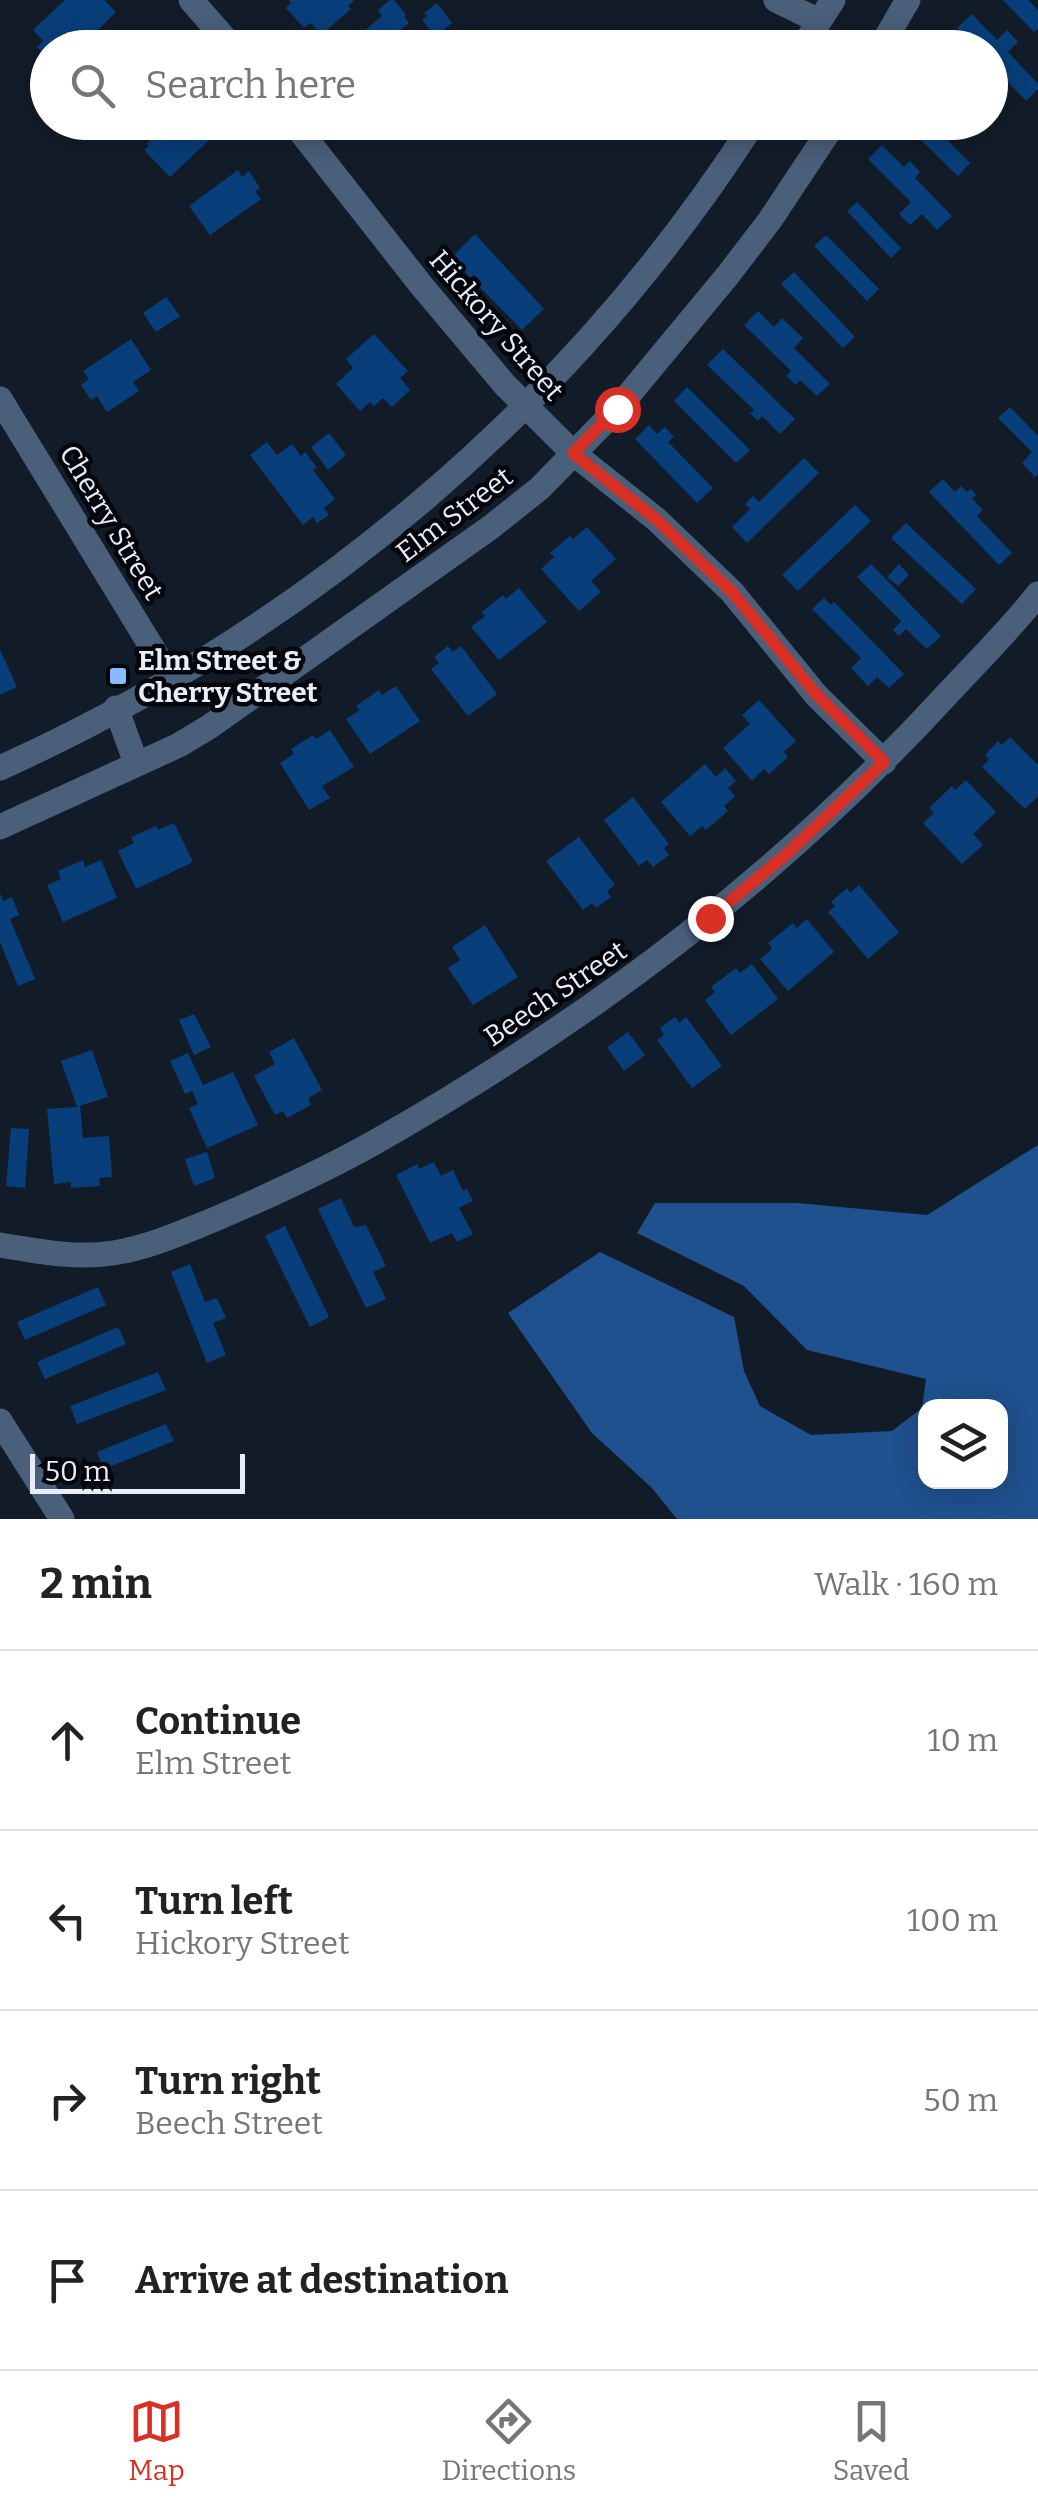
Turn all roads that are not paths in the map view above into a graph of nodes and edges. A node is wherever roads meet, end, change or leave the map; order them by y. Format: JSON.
{"nodes":[{"id":1,"x":191,"y":0,"type":"edge"},
{"id":2,"x":776,"y":0,"type":"edge"},
{"id":3,"x":908,"y":0,"type":"edge"},
{"id":4,"x":826,"y":11,"type":"edge"},
{"id":5,"x":217,"y":30,"type":"edge"},
{"id":6,"x":890,"y":30,"type":"edge"},
{"id":7,"x":307,"y":140,"type":"edge"},
{"id":8,"x":743,"y":140,"type":"edge"},
{"id":9,"x":823,"y":140,"type":"edge"},
{"id":10,"x":0,"y":399,"type":"edge"},
{"id":11,"x":526,"y":407,"type":"junction"},
{"id":12,"x":573,"y":453,"type":"junction"},
{"id":13,"x":1038,"y":594,"type":"edge"},
{"id":14,"x":170,"y":677,"type":"junction"},
{"id":15,"x":116,"y":708,"type":"junction"},
{"id":16,"x":884,"y":762,"type":"junction"},
{"id":17,"x":136,"y":764,"type":"junction"},
{"id":18,"x":0,"y":768,"type":"edge"},
{"id":19,"x":0,"y":826,"type":"edge"},
{"id":20,"x":0,"y":1245,"type":"edge"},
{"id":21,"x":0,"y":1421,"type":"edge"},
{"id":22,"x":62,"y":1519,"type":"edge"}],
"edges":[{"from":1,"to":5,"type":"street"},
{"from":2,"to":4,"type":"street"},
{"from":3,"to":6,"type":"street"},
{"from":7,"to":11,"type":"street","name":"Hickory Street"},
{"from":8,"to":11,"type":"street","name":"Elm Street"},
{"from":9,"to":12,"type":"street","name":"Elm Street"},
{"from":10,"to":14,"type":"street","name":"Cherry Street"},
{"from":11,"to":12,"type":"street","name":"Hickory Street"},
{"from":11,"to":14,"type":"street","name":"Elm Street"},
{"from":12,"to":16,"type":"street","name":"Hickory Street"},
{"from":12,"to":17,"type":"street","name":"Elm Street"},
{"from":13,"to":16,"type":"street","name":"Beech Street"},
{"from":14,"to":15,"type":"street","name":"Elm Street"},
{"from":15,"to":17,"type":"street"},
{"from":15,"to":18,"type":"street","name":"Elm Street"},
{"from":16,"to":20,"type":"street","name":"Beech Street"},
{"from":17,"to":19,"type":"street","name":"Elm Street"},
{"from":21,"to":22,"type":"street"}]}
